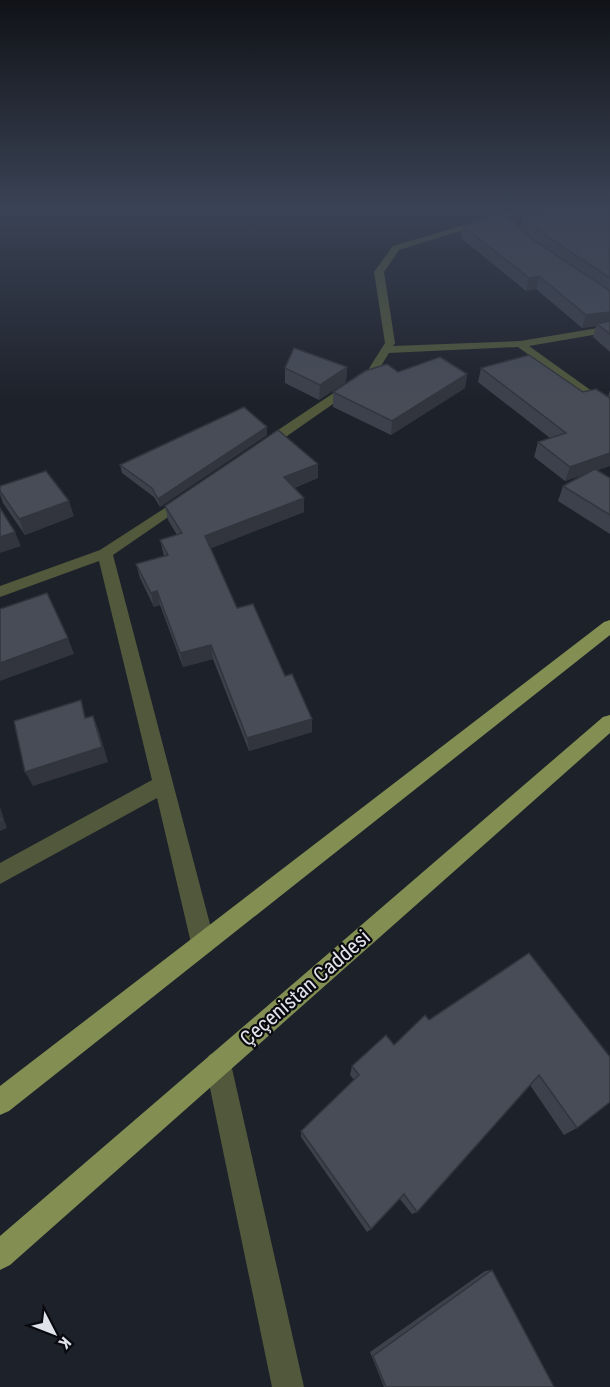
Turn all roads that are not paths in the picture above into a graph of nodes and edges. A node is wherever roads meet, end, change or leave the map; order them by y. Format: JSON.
{"nodes":[{"id":1,"x":379,"y":273,"type":"edge"},
{"id":2,"x":610,"y":329,"type":"edge"},
{"id":3,"x":520,"y":344,"type":"junction"},
{"id":4,"x":386,"y":350,"type":"junction"},
{"id":5,"x":610,"y":410,"type":"edge"},
{"id":6,"x":252,"y":454,"type":"edge"},
{"id":7,"x":193,"y":494,"type":"edge"},
{"id":8,"x":105,"y":553,"type":"junction"},
{"id":9,"x":0,"y":592,"type":"edge"},
{"id":10,"x":610,"y":626,"type":"edge"},
{"id":11,"x":610,"y":722,"type":"edge"},
{"id":12,"x":162,"y":785,"type":"junction"},
{"id":13,"x":0,"y":874,"type":"edge"},
{"id":14,"x":203,"y":943,"type":"junction"},
{"id":15,"x":218,"y":1064,"type":"junction"},
{"id":16,"x":0,"y":1102,"type":"edge"},
{"id":17,"x":0,"y":1255,"type":"edge"},
{"id":18,"x":288,"y":1387,"type":"edge"}],
"edges":[{"from":1,"to":4,"type":"street"},
{"from":2,"to":3,"type":"street"},
{"from":3,"to":4,"type":"street"},
{"from":3,"to":5,"type":"street"},
{"from":4,"to":6,"type":"street"},
{"from":7,"to":8,"type":"street"},
{"from":8,"to":9,"type":"street"},
{"from":8,"to":12,"type":"street"},
{"from":10,"to":14,"type":"main road"},
{"from":11,"to":15,"type":"main road","name":"Çeçenistan Caddesi"},
{"from":12,"to":13,"type":"street"},
{"from":12,"to":14,"type":"street"},
{"from":14,"to":16,"type":"main road"},
{"from":15,"to":17,"type":"main road","name":"Çeçenistan Caddesi"},
{"from":15,"to":18,"type":"street"}]}
